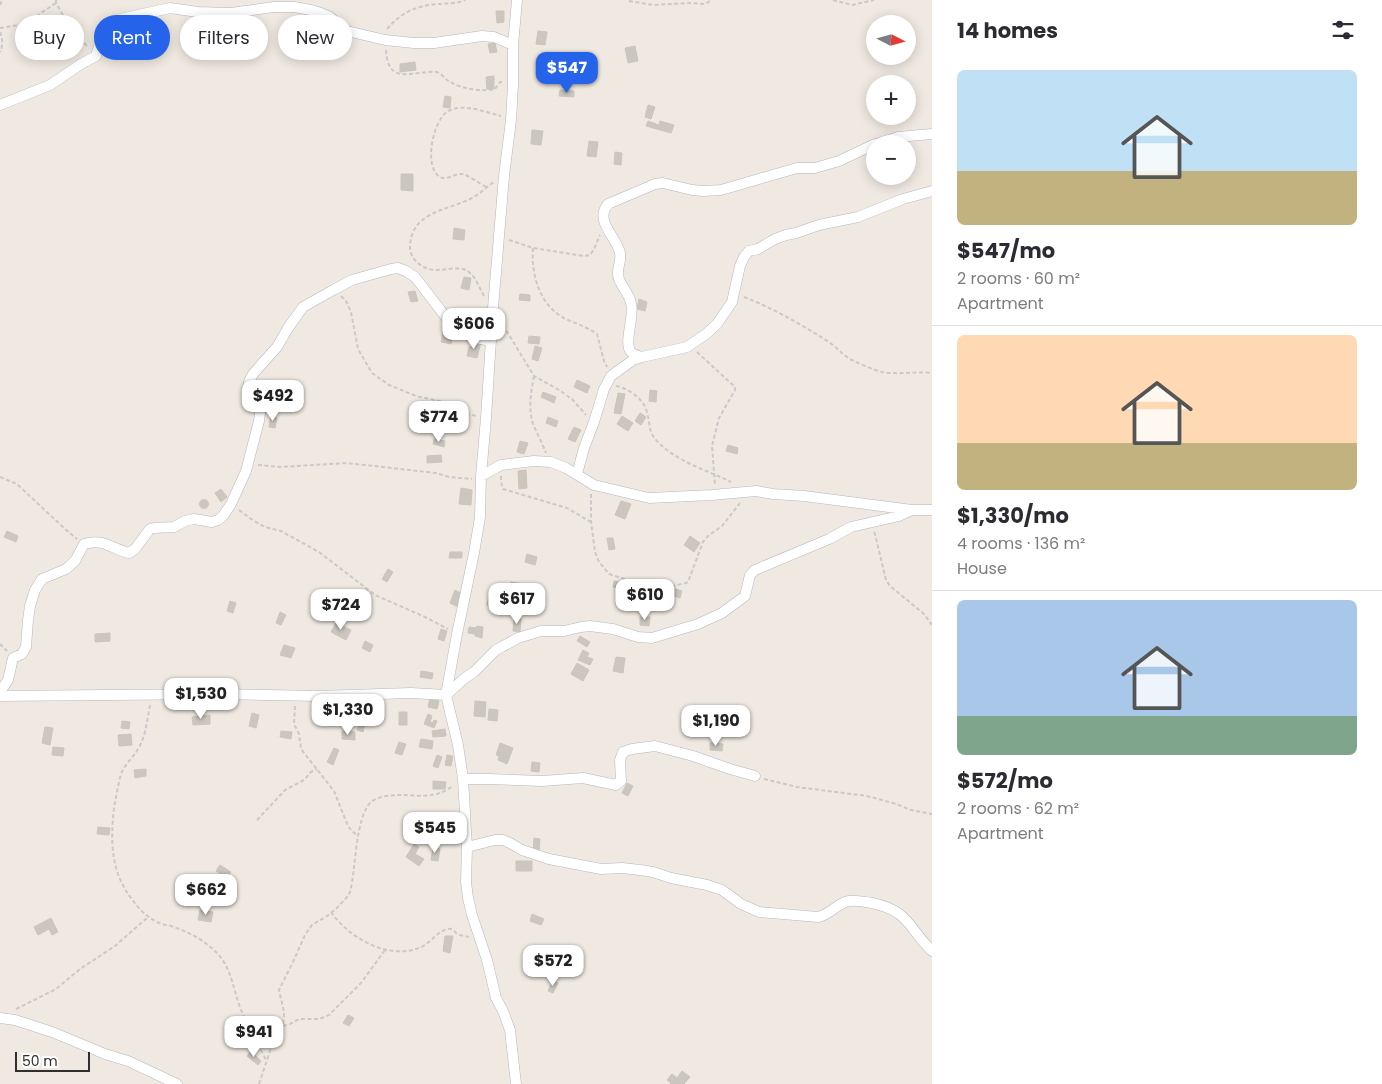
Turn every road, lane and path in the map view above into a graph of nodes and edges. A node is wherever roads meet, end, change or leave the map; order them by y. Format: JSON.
{"nodes":[{"id":1,"x":2,"y":0,"type":"edge"},
{"id":2,"x":465,"y":0,"type":"edge"},
{"id":3,"x":517,"y":0,"type":"edge"},
{"id":4,"x":712,"y":0,"type":"edge"},
{"id":5,"x":833,"y":0,"type":"edge"},
{"id":6,"x":874,"y":0,"type":"edge"},
{"id":7,"x":629,"y":1,"type":"dead end"},
{"id":8,"x":690,"y":1,"type":"edge"},
{"id":9,"x":56,"y":2,"type":"edge"},
{"id":10,"x":0,"y":5,"type":"edge"},
{"id":11,"x":138,"y":15,"type":"edge"},
{"id":12,"x":0,"y":28,"type":"edge"},
{"id":13,"x":0,"y":32,"type":"edge"},
{"id":14,"x":382,"y":39,"type":"junction"},
{"id":15,"x":513,"y":46,"type":"junction"},
{"id":16,"x":0,"y":52,"type":"edge"},
{"id":17,"x":94,"y":54,"type":"edge"},
{"id":18,"x":94,"y":57,"type":"edge"},
{"id":19,"x":513,"y":85,"type":"junction"},
{"id":20,"x":0,"y":105,"type":"edge"},
{"id":21,"x":511,"y":120,"type":"junction"},
{"id":22,"x":932,"y":134,"type":"edge"},
{"id":23,"x":916,"y":135,"type":"edge"},
{"id":24,"x":866,"y":149,"type":"edge"},
{"id":25,"x":504,"y":176,"type":"junction"},
{"id":26,"x":486,"y":187,"type":"junction"},
{"id":27,"x":932,"y":191,"type":"edge"},
{"id":28,"x":606,"y":228,"type":"junction"},
{"id":29,"x":499,"y":239,"type":"junction"},
{"id":30,"x":533,"y":248,"type":"junction"},
{"id":31,"x":335,"y":288,"type":"junction"},
{"id":32,"x":734,"y":294,"type":"junction"},
{"id":33,"x":493,"y":308,"type":"junction"},
{"id":34,"x":502,"y":325,"type":"dead end"},
{"id":35,"x":491,"y":341,"type":"junction"},
{"id":36,"x":689,"y":346,"type":"junction"},
{"id":37,"x":642,"y":357,"type":"junction"},
{"id":38,"x":932,"y":373,"type":"edge"},
{"id":39,"x":534,"y":376,"type":"junction"},
{"id":40,"x":608,"y":380,"type":"junction"},
{"id":41,"x":486,"y":418,"type":"junction"},
{"id":42,"x":594,"y":422,"type":"junction"},
{"id":43,"x":551,"y":462,"type":"junction"},
{"id":44,"x":248,"y":463,"type":"junction"},
{"id":45,"x":501,"y":465,"type":"junction"},
{"id":46,"x":577,"y":474,"type":"junction"},
{"id":47,"x":715,"y":474,"type":"junction"},
{"id":48,"x":481,"y":476,"type":"junction"},
{"id":49,"x":0,"y":477,"type":"edge"},
{"id":50,"x":594,"y":485,"type":"junction"},
{"id":51,"x":747,"y":492,"type":"junction"},
{"id":52,"x":712,"y":495,"type":"junction"},
{"id":53,"x":231,"y":504,"type":"junction"},
{"id":54,"x":912,"y":510,"type":"junction"},
{"id":55,"x":932,"y":510,"type":"edge"},
{"id":56,"x":590,"y":522,"type":"junction"},
{"id":57,"x":865,"y":524,"type":"junction"},
{"id":58,"x":84,"y":544,"type":"junction"},
{"id":59,"x":932,"y":625,"type":"edge"},
{"id":60,"x":457,"y":634,"type":"junction"},
{"id":61,"x":0,"y":692,"type":"edge"},
{"id":62,"x":294,"y":695,"type":"junction"},
{"id":63,"x":446,"y":695,"type":"junction"},
{"id":64,"x":0,"y":696,"type":"edge"},
{"id":65,"x":150,"y":696,"type":"junction"},
{"id":66,"x":318,"y":769,"type":"junction"},
{"id":67,"x":755,"y":776,"type":"joint"},
{"id":68,"x":463,"y":779,"type":"junction"},
{"id":69,"x":932,"y":814,"type":"edge"},
{"id":70,"x":257,"y":820,"type":"dead end"},
{"id":71,"x":358,"y":836,"type":"junction"},
{"id":72,"x":467,"y":846,"type":"junction"},
{"id":73,"x":331,"y":912,"type":"junction"},
{"id":74,"x":148,"y":917,"type":"junction"},
{"id":75,"x":479,"y":937,"type":"junction"},
{"id":76,"x":385,"y":950,"type":"junction"},
{"id":77,"x":932,"y":951,"type":"edge"},
{"id":78,"x":15,"y":1010,"type":"dead end"},
{"id":79,"x":0,"y":1018,"type":"edge"},
{"id":80,"x":282,"y":1026,"type":"junction"},
{"id":81,"x":266,"y":1060,"type":"junction"},
{"id":82,"x":177,"y":1084,"type":"edge"},
{"id":83,"x":259,"y":1084,"type":"edge"},
{"id":84,"x":516,"y":1084,"type":"edge"}],
"edges":[{"from":1,"to":10,"type":"path"},
{"from":2,"to":14,"type":"path"},
{"from":3,"to":15,"type":"street"},
{"from":4,"to":8,"type":"path"},
{"from":5,"to":6,"type":"path"},
{"from":7,"to":8,"type":"path"},
{"from":9,"to":12,"type":"path"},
{"from":9,"to":17,"type":"path"},
{"from":11,"to":14,"type":"street"},
{"from":13,"to":16,"type":"path"},
{"from":14,"to":15,"type":"street"},
{"from":14,"to":19,"type":"path"},
{"from":15,"to":19,"type":"street"},
{"from":18,"to":20,"type":"street"},
{"from":19,"to":21,"type":"street"},
{"from":21,"to":25,"type":"street"},
{"from":21,"to":26,"type":"path"},
{"from":22,"to":23,"type":"street"},
{"from":24,"to":28,"type":"street"},
{"from":25,"to":26,"type":"path"},
{"from":25,"to":29,"type":"street"},
{"from":26,"to":33,"type":"path"},
{"from":27,"to":32,"type":"street"},
{"from":28,"to":30,"type":"path"},
{"from":28,"to":37,"type":"street"},
{"from":29,"to":30,"type":"path"},
{"from":29,"to":33,"type":"street"},
{"from":30,"to":40,"type":"path"},
{"from":31,"to":35,"type":"street"},
{"from":31,"to":41,"type":"path"},
{"from":31,"to":44,"type":"street"},
{"from":32,"to":36,"type":"street"},
{"from":32,"to":38,"type":"path"},
{"from":33,"to":35,"type":"street"},
{"from":34,"to":39,"type":"path"},
{"from":35,"to":41,"type":"street"},
{"from":36,"to":37,"type":"street"},
{"from":36,"to":47,"type":"path"},
{"from":37,"to":40,"type":"street"},
{"from":39,"to":42,"type":"path"},
{"from":39,"to":43,"type":"path"},
{"from":40,"to":42,"type":"street"},
{"from":40,"to":47,"type":"path"},
{"from":41,"to":48,"type":"street"},
{"from":42,"to":46,"type":"street"},
{"from":43,"to":45,"type":"street"},
{"from":43,"to":46,"type":"street"},
{"from":44,"to":48,"type":"path"},
{"from":44,"to":53,"type":"street"},
{"from":45,"to":48,"type":"street"},
{"from":45,"to":56,"type":"path"},
{"from":46,"to":50,"type":"street"},
{"from":47,"to":51,"type":"path"},
{"from":47,"to":52,"type":"path"},
{"from":48,"to":60,"type":"street"},
{"from":49,"to":58,"type":"path"},
{"from":50,"to":52,"type":"street"},
{"from":50,"to":56,"type":"path"},
{"from":51,"to":52,"type":"street"},
{"from":51,"to":54,"type":"street"},
{"from":51,"to":56,"type":"path"},
{"from":53,"to":58,"type":"street"},
{"from":53,"to":60,"type":"path"},
{"from":54,"to":55,"type":"street"},
{"from":54,"to":57,"type":"street"},
{"from":57,"to":59,"type":"path"},
{"from":57,"to":63,"type":"street"},
{"from":58,"to":61,"type":"street"},
{"from":60,"to":63,"type":"street"},
{"from":62,"to":63,"type":"street"},
{"from":62,"to":65,"type":"street"},
{"from":62,"to":66,"type":"path"},
{"from":63,"to":68,"type":"street"},
{"from":64,"to":65,"type":"street"},
{"from":65,"to":74,"type":"path"},
{"from":66,"to":70,"type":"path"},
{"from":66,"to":71,"type":"path"},
{"from":67,"to":68,"type":"street"},
{"from":67,"to":69,"type":"path"},
{"from":68,"to":71,"type":"path"},
{"from":68,"to":72,"type":"street"},
{"from":71,"to":73,"type":"path"},
{"from":72,"to":75,"type":"street"},
{"from":72,"to":77,"type":"street"},
{"from":73,"to":76,"type":"path"},
{"from":73,"to":80,"type":"path"},
{"from":74,"to":78,"type":"path"},
{"from":74,"to":81,"type":"path"},
{"from":75,"to":76,"type":"path"},
{"from":75,"to":84,"type":"street"},
{"from":76,"to":80,"type":"path"},
{"from":79,"to":82,"type":"street"},
{"from":80,"to":81,"type":"path"},
{"from":81,"to":83,"type":"path"}]}
